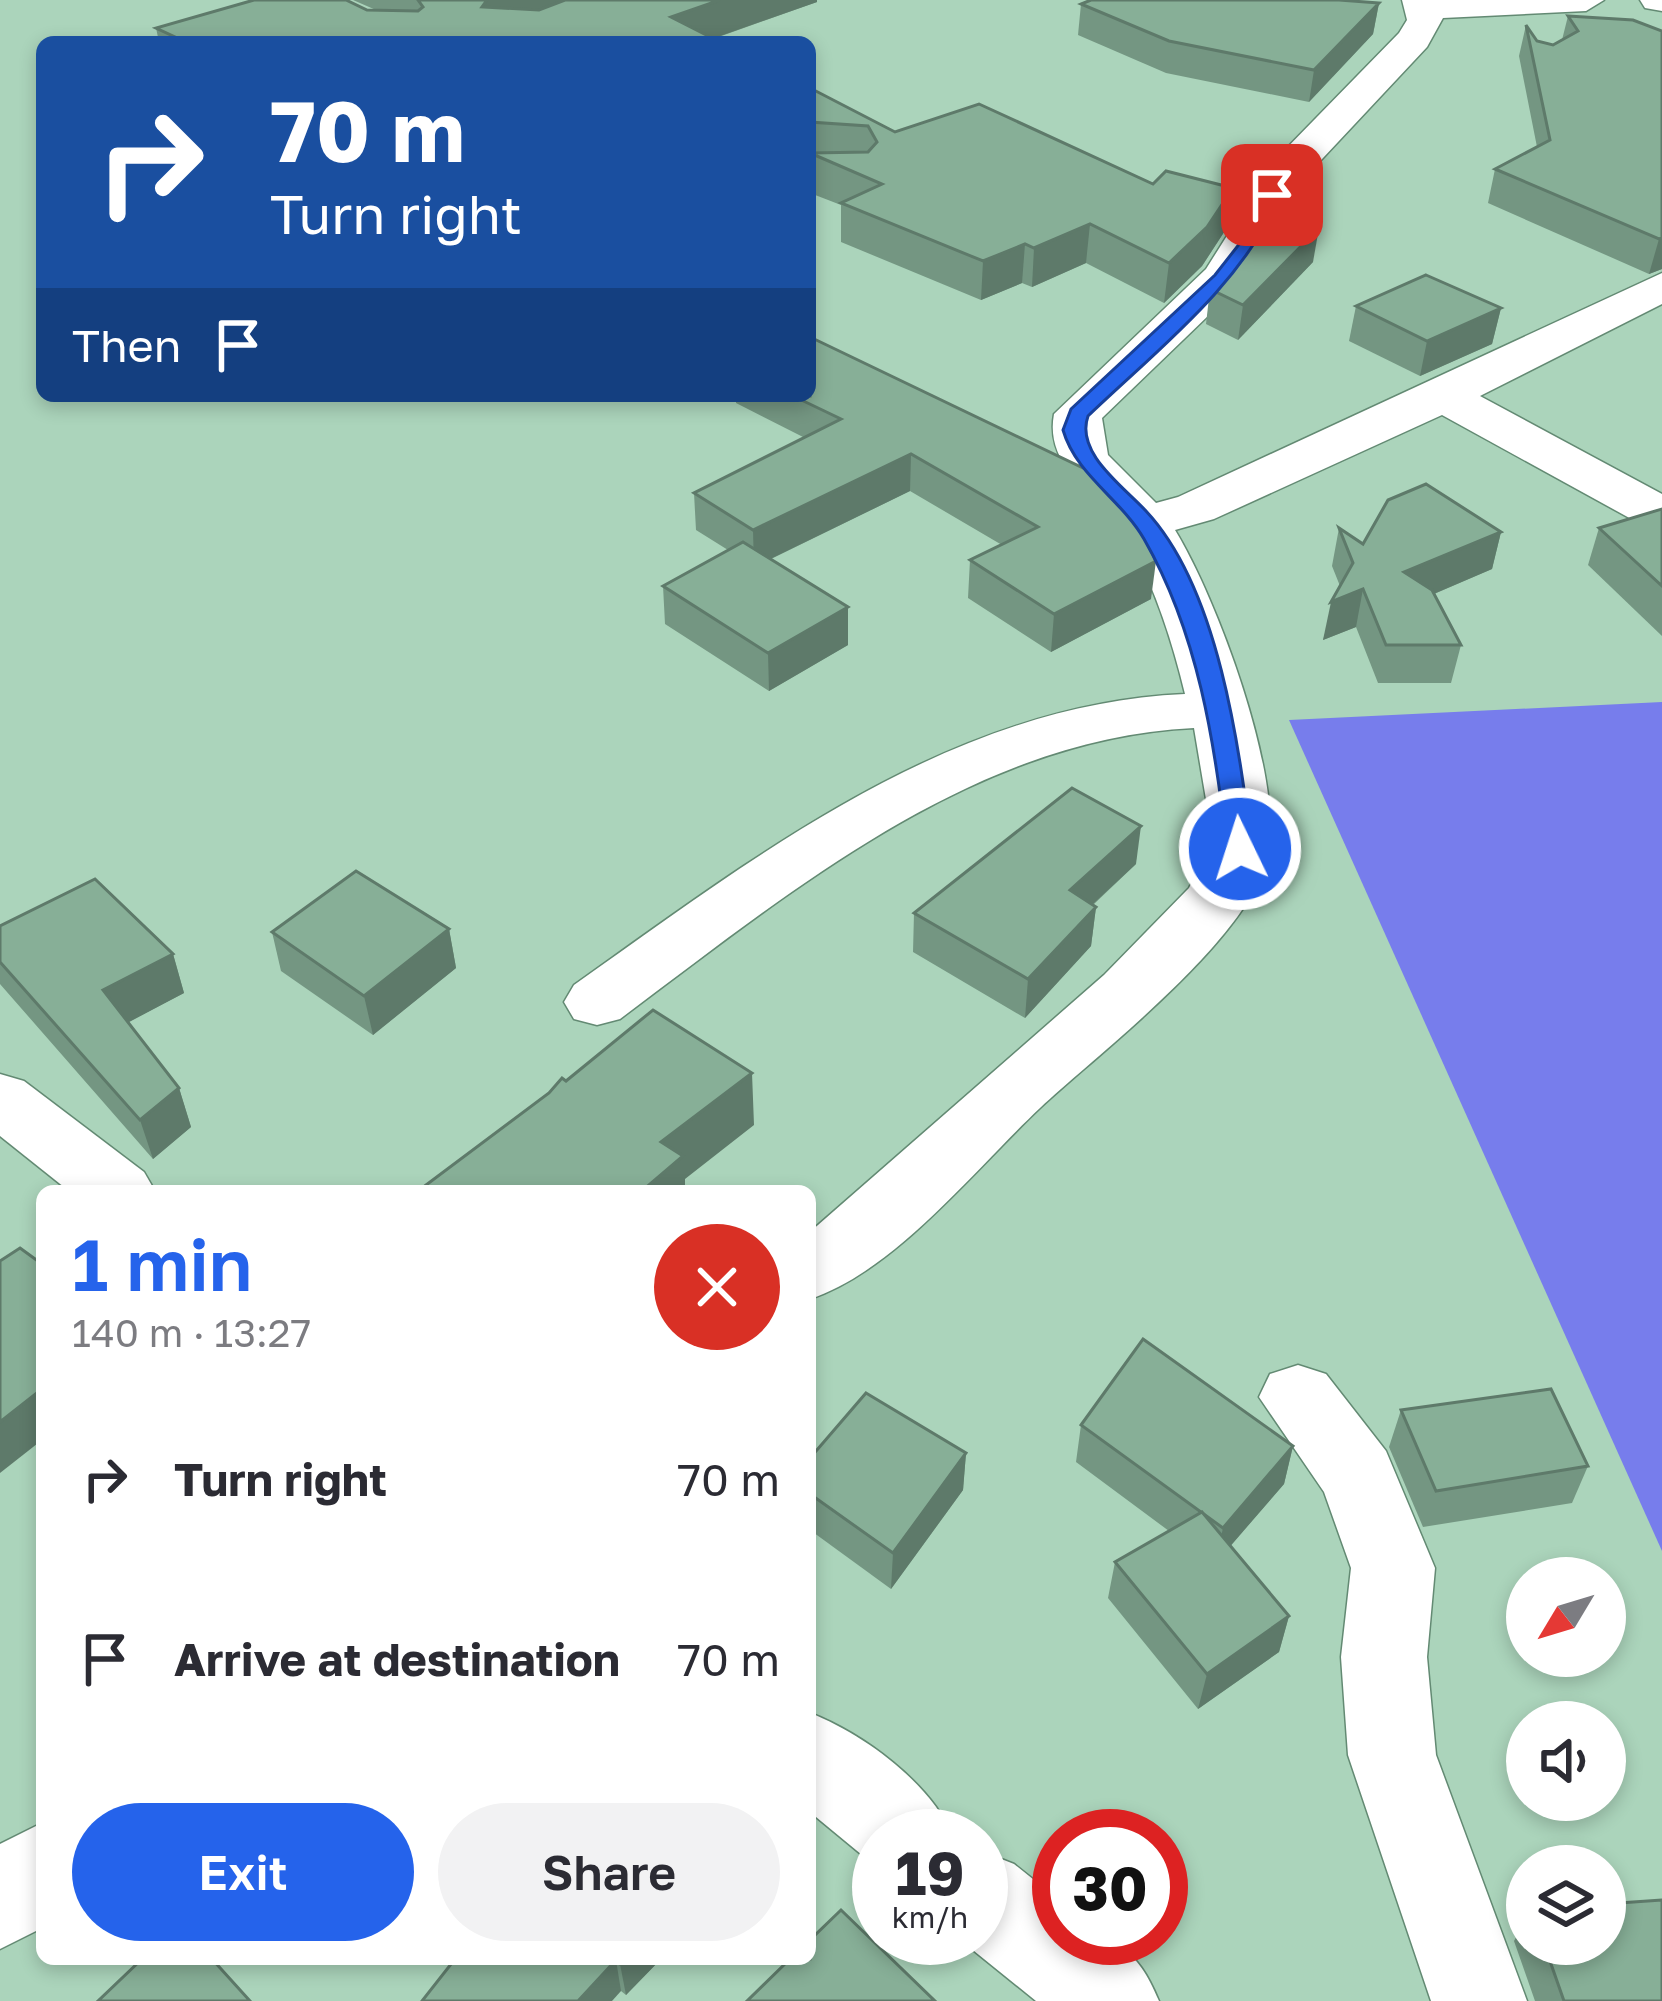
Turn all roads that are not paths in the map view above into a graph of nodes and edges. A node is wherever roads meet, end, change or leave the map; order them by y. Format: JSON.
{"nodes":[{"id":1,"x":1586,"y":0,"type":"edge"},
{"id":2,"x":1423,"y":4,"type":"edge"},
{"id":3,"x":1490,"y":8,"type":"junction"},
{"id":4,"x":1537,"y":40,"type":"edge"},
{"id":5,"x":1662,"y":286,"type":"edge"},
{"id":6,"x":1444,"y":396,"type":"junction"},
{"id":7,"x":1662,"y":515,"type":"edge"},
{"id":8,"x":1145,"y":522,"type":"junction"},
{"id":9,"x":1215,"y":710,"type":"junction"},
{"id":10,"x":598,"y":1002,"type":"dead end"},
{"id":11,"x":0,"y":1099,"type":"edge"},
{"id":12,"x":111,"y":1185,"type":"edge"},
{"id":13,"x":816,"y":1265,"type":"edge"},
{"id":14,"x":1298,"y":1397,"type":"dead end"},
{"id":15,"x":816,"y":1760,"type":"edge"},
{"id":16,"x":875,"y":1809,"type":"edge"},
{"id":17,"x":36,"y":1873,"type":"edge"},
{"id":18,"x":0,"y":1903,"type":"edge"},
{"id":19,"x":1008,"y":1919,"type":"edge"},
{"id":20,"x":1111,"y":2001,"type":"edge"},
{"id":21,"x":1479,"y":2001,"type":"edge"}],
"edges":[{"from":1,"to":3,"type":"street"},
{"from":2,"to":3,"type":"street"},
{"from":2,"to":8,"type":"street"},
{"from":3,"to":4,"type":"street"},
{"from":5,"to":6,"type":"street"},
{"from":6,"to":7,"type":"street"},
{"from":6,"to":8,"type":"street"},
{"from":8,"to":9,"type":"street"},
{"from":9,"to":10,"type":"street"},
{"from":9,"to":13,"type":"street"},
{"from":11,"to":12,"type":"street"},
{"from":14,"to":21,"type":"street"},
{"from":15,"to":16,"type":"street"},
{"from":17,"to":18,"type":"street"},
{"from":19,"to":20,"type":"street"}]}
